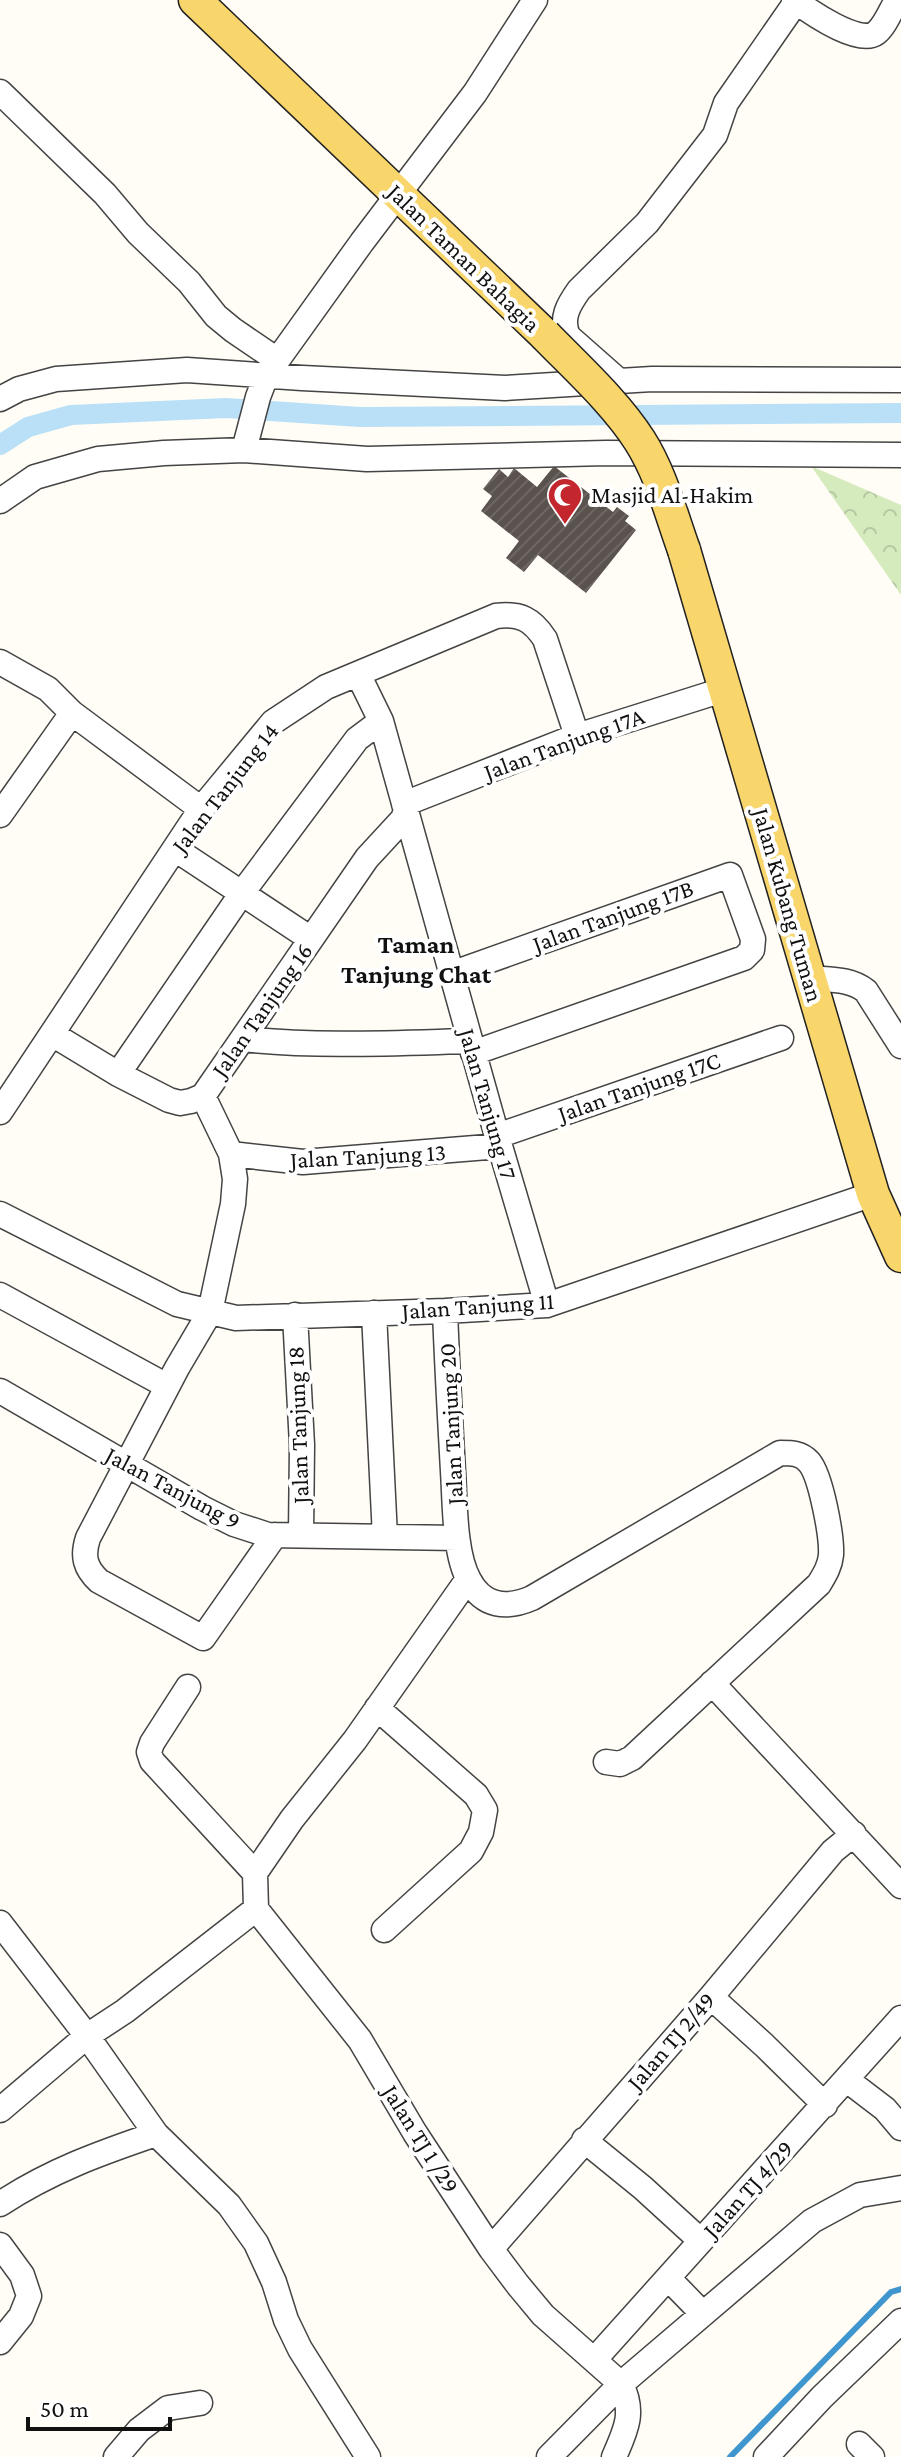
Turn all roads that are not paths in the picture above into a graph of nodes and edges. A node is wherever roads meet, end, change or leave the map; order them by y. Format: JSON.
{"nodes":[{"id":1,"x":195,"y":0,"type":"edge"},
{"id":2,"x":535,"y":0,"type":"edge"},
{"id":3,"x":897,"y":0,"type":"edge"},
{"id":4,"x":795,"y":1,"type":"edge"},
{"id":5,"x":0,"y":92,"type":"edge"},
{"id":6,"x":398,"y":195,"type":"junction"},
{"id":7,"x":267,"y":378,"type":"junction"},
{"id":8,"x":901,"y":380,"type":"edge"},
{"id":9,"x":619,"y":381,"type":"junction"},
{"id":10,"x":0,"y":399,"type":"edge"},
{"id":11,"x":247,"y":441,"type":"junction"},
{"id":12,"x":901,"y":455,"type":"edge"},
{"id":13,"x":0,"y":501,"type":"edge"},
{"id":14,"x":684,"y":550,"type":"joint"},
{"id":15,"x":0,"y":662,"type":"edge"},
{"id":16,"x":358,"y":674,"type":"junction"},
{"id":17,"x":726,"y":689,"type":"junction"},
{"id":18,"x":72,"y":713,"type":"junction"},
{"id":19,"x":381,"y":721,"type":"junction"},
{"id":20,"x":577,"y":736,"type":"junction"},
{"id":21,"x":405,"y":807,"type":"junction"},
{"id":22,"x":201,"y":809,"type":"junction"},
{"id":23,"x":0,"y":815,"type":"edge"},
{"id":24,"x":175,"y":849,"type":"junction"},
{"id":25,"x":242,"y":893,"type":"junction"},
{"id":26,"x":311,"y":939,"type":"junction"},
{"id":27,"x":451,"y":974,"type":"junction"},
{"id":28,"x":810,"y":978,"type":"junction"},
{"id":29,"x":52,"y":1034,"type":"junction"},
{"id":30,"x":781,"y":1038,"type":"dead end"},
{"id":31,"x":243,"y":1039,"type":"junction"},
{"id":32,"x":901,"y":1046,"type":"edge"},
{"id":33,"x":472,"y":1047,"type":"junction"},
{"id":34,"x":118,"y":1074,"type":"junction"},
{"id":35,"x":203,"y":1096,"type":"junction"},
{"id":36,"x":0,"y":1112,"type":"edge"},
{"id":37,"x":498,"y":1141,"type":"junction"},
{"id":38,"x":231,"y":1154,"type":"junction"},
{"id":39,"x":873,"y":1194,"type":"junction"},
{"id":40,"x":0,"y":1214,"type":"edge"},
{"id":41,"x":901,"y":1256,"type":"edge"},
{"id":42,"x":0,"y":1295,"type":"edge"},
{"id":43,"x":547,"y":1305,"type":"junction"},
{"id":44,"x":445,"y":1311,"type":"junction"},
{"id":45,"x":210,"y":1312,"type":"junction"},
{"id":46,"x":374,"y":1313,"type":"junction"},
{"id":47,"x":295,"y":1315,"type":"junction"},
{"id":48,"x":167,"y":1386,"type":"junction"},
{"id":49,"x":0,"y":1391,"type":"edge"},
{"id":50,"x":127,"y":1464,"type":"junction"},
{"id":51,"x":275,"y":1535,"type":"junction"},
{"id":52,"x":301,"y":1535,"type":"junction"},
{"id":53,"x":385,"y":1537,"type":"junction"},
{"id":54,"x":457,"y":1538,"type":"junction"},
{"id":55,"x":468,"y":1579,"type":"junction"},
{"id":56,"x":712,"y":1683,"type":"junction"},
{"id":57,"x":188,"y":1687,"type":"dead end"},
{"id":58,"x":377,"y":1708,"type":"junction"},
{"id":59,"x":606,"y":1762,"type":"dead end"},
{"id":60,"x":854,"y":1834,"type":"junction"},
{"id":61,"x":255,"y":1873,"type":"junction"},
{"id":62,"x":901,"y":1886,"type":"edge"},
{"id":63,"x":256,"y":1909,"type":"junction"},
{"id":64,"x":0,"y":1923,"type":"edge"},
{"id":65,"x":384,"y":1930,"type":"dead end"},
{"id":66,"x":711,"y":1997,"type":"junction"},
{"id":67,"x":901,"y":2018,"type":"edge"},
{"id":68,"x":87,"y":2036,"type":"junction"},
{"id":69,"x":847,"y":2080,"type":"junction"},
{"id":70,"x":825,"y":2105,"type":"junction"},
{"id":71,"x":0,"y":2110,"type":"edge"},
{"id":72,"x":901,"y":2128,"type":"edge"},
{"id":73,"x":156,"y":2134,"type":"junction"},
{"id":74,"x":584,"y":2140,"type":"junction"},
{"id":75,"x":901,"y":2188,"type":"edge"},
{"id":76,"x":0,"y":2204,"type":"edge"},
{"id":77,"x":701,"y":2241,"type":"junction"},
{"id":78,"x":0,"y":2245,"type":"edge"},
{"id":79,"x":491,"y":2249,"type":"junction"},
{"id":80,"x":669,"y":2279,"type":"junction"},
{"id":81,"x":703,"y":2314,"type":"junction"},
{"id":82,"x":901,"y":2321,"type":"edge"},
{"id":83,"x":0,"y":2342,"type":"edge"},
{"id":84,"x":595,"y":2359,"type":"junction"},
{"id":85,"x":621,"y":2384,"type":"junction"},
{"id":86,"x":200,"y":2403,"type":"dead end"},
{"id":87,"x":116,"y":2457,"type":"edge"},
{"id":88,"x":368,"y":2457,"type":"edge"},
{"id":89,"x":549,"y":2457,"type":"edge"},
{"id":90,"x":614,"y":2457,"type":"edge"},
{"id":91,"x":766,"y":2457,"type":"edge"}],
"edges":[{"from":1,"to":6,"type":"main road","name":"Jalan Taman Bahagia"},
{"from":2,"to":6,"type":"street"},
{"from":3,"to":4,"type":"street"},
{"from":4,"to":9,"type":"street"},
{"from":5,"to":7,"type":"street"},
{"from":6,"to":7,"type":"street"},
{"from":6,"to":14,"type":"main road","name":"Jalan Taman Bahagia","bridge":true},
{"from":7,"to":9,"type":"street"},
{"from":7,"to":10,"type":"street"},
{"from":7,"to":11,"type":"street"},
{"from":8,"to":9,"type":"street"},
{"from":11,"to":12,"type":"street"},
{"from":11,"to":13,"type":"street"},
{"from":14,"to":17,"type":"main road","name":"Jalan Kubang Tuman"},
{"from":15,"to":18,"type":"street"},
{"from":16,"to":19,"type":"street","name":"Jalan Tanjung 17"},
{"from":16,"to":20,"type":"street","name":"Jalan Tanjung 14"},
{"from":16,"to":22,"type":"street","name":"Jalan Tanjung 14"},
{"from":17,"to":20,"type":"street","name":"Jalan Tanjung 17A"},
{"from":17,"to":28,"type":"main road","name":"Jalan Kubang Tuman"},
{"from":18,"to":22,"type":"street"},
{"from":18,"to":23,"type":"street"},
{"from":19,"to":21,"type":"street","name":"Jalan Tanjung 17"},
{"from":19,"to":25,"type":"street"},
{"from":20,"to":21,"type":"street","name":"Jalan Tanjung 17A"},
{"from":21,"to":26,"type":"street","name":"Jalan Tanjung 16"},
{"from":21,"to":27,"type":"street","name":"Jalan Tanjung 17"},
{"from":22,"to":24,"type":"street","name":"Jalan Tanjung 14"},
{"from":24,"to":25,"type":"street"},
{"from":24,"to":29,"type":"street","name":"Jalan Tanjung 14"},
{"from":25,"to":26,"type":"street"},
{"from":25,"to":34,"type":"street"},
{"from":26,"to":31,"type":"street","name":"Jalan Tanjung 16"},
{"from":27,"to":33,"type":"street","name":"Jalan Tanjung 17"},
{"from":27,"to":33,"type":"street","name":"Jalan Tanjung 17B"},
{"from":28,"to":32,"type":"street"},
{"from":28,"to":39,"type":"main road","name":"Jalan Kubang Tuman"},
{"from":29,"to":34,"type":"street"},
{"from":29,"to":36,"type":"street","name":"Jalan Tanjung 14"},
{"from":30,"to":37,"type":"street","name":"Jalan Tanjung 17C"},
{"from":31,"to":33,"type":"street"},
{"from":31,"to":35,"type":"street","name":"Jalan Tanjung 16"},
{"from":33,"to":37,"type":"street","name":"Jalan Tanjung 17"},
{"from":34,"to":35,"type":"street"},
{"from":35,"to":38,"type":"street"},
{"from":37,"to":38,"type":"street","name":"Jalan Tanjung 13"},
{"from":37,"to":43,"type":"street","name":"Jalan Tanjung 17"},
{"from":38,"to":45,"type":"street"},
{"from":39,"to":41,"type":"main road","name":"Jalan Kubang Tuman"},
{"from":39,"to":43,"type":"street","name":"Jalan Tanjung 11"},
{"from":40,"to":45,"type":"street","name":"Jalan Tanjung 11"},
{"from":42,"to":48,"type":"street"},
{"from":43,"to":44,"type":"street","name":"Jalan Tanjung 11"},
{"from":44,"to":46,"type":"street","name":"Jalan Tanjung 11"},
{"from":44,"to":54,"type":"street","name":"Jalan Tanjung 20"},
{"from":45,"to":47,"type":"street","name":"Jalan Tanjung 11"},
{"from":45,"to":48,"type":"street"},
{"from":46,"to":47,"type":"street","name":"Jalan Tanjung 11"},
{"from":46,"to":53,"type":"street"},
{"from":47,"to":52,"type":"street","name":"Jalan Tanjung 18"},
{"from":48,"to":50,"type":"street"},
{"from":49,"to":50,"type":"street","name":"Jalan Tanjung 9"},
{"from":50,"to":51,"type":"street","name":"Jalan Tanjung 9"},
{"from":50,"to":51,"type":"street"},
{"from":51,"to":52,"type":"street","name":"Jalan Tanjung 9"},
{"from":52,"to":53,"type":"street","name":"Jalan Tanjung 9"},
{"from":53,"to":54,"type":"street","name":"Jalan Tanjung 9"},
{"from":54,"to":55,"type":"street","name":"Jalan Tanjung 20"},
{"from":55,"to":56,"type":"street"},
{"from":55,"to":58,"type":"street"},
{"from":56,"to":59,"type":"street"},
{"from":56,"to":60,"type":"street"},
{"from":57,"to":61,"type":"street"},
{"from":58,"to":61,"type":"street"},
{"from":58,"to":65,"type":"street"},
{"from":60,"to":62,"type":"street"},
{"from":60,"to":66,"type":"street","name":"Jalan TJ 2/49"},
{"from":61,"to":63,"type":"street"},
{"from":63,"to":68,"type":"street"},
{"from":63,"to":79,"type":"street","name":"Jalan TJ 1 /29"},
{"from":64,"to":68,"type":"street"},
{"from":66,"to":70,"type":"street"},
{"from":66,"to":74,"type":"street","name":"Jalan TJ 2/49"},
{"from":67,"to":69,"type":"street","name":"Jalan TJ 4/29"},
{"from":68,"to":71,"type":"street"},
{"from":68,"to":73,"type":"street"},
{"from":69,"to":70,"type":"street","name":"Jalan TJ 4/29"},
{"from":69,"to":72,"type":"street"},
{"from":70,"to":77,"type":"street","name":"Jalan TJ 4/29"},
{"from":73,"to":76,"type":"street"},
{"from":73,"to":88,"type":"street"},
{"from":74,"to":77,"type":"street"},
{"from":74,"to":79,"type":"street","name":"Jalan TJ 2/49"},
{"from":75,"to":81,"type":"street"},
{"from":77,"to":80,"type":"street","name":"Jalan TJ 4/29"},
{"from":78,"to":83,"type":"street"},
{"from":79,"to":84,"type":"street","name":"Jalan TJ 1 /29"},
{"from":80,"to":81,"type":"street"},
{"from":80,"to":84,"type":"street","name":"Jalan TJ 4/29"},
{"from":81,"to":85,"type":"street"},
{"from":82,"to":91,"type":"street"},
{"from":84,"to":85,"type":"street","name":"Jalan TJ 1 /29"},
{"from":85,"to":89,"type":"street"},
{"from":85,"to":90,"type":"street"},
{"from":86,"to":87,"type":"street"}]}
